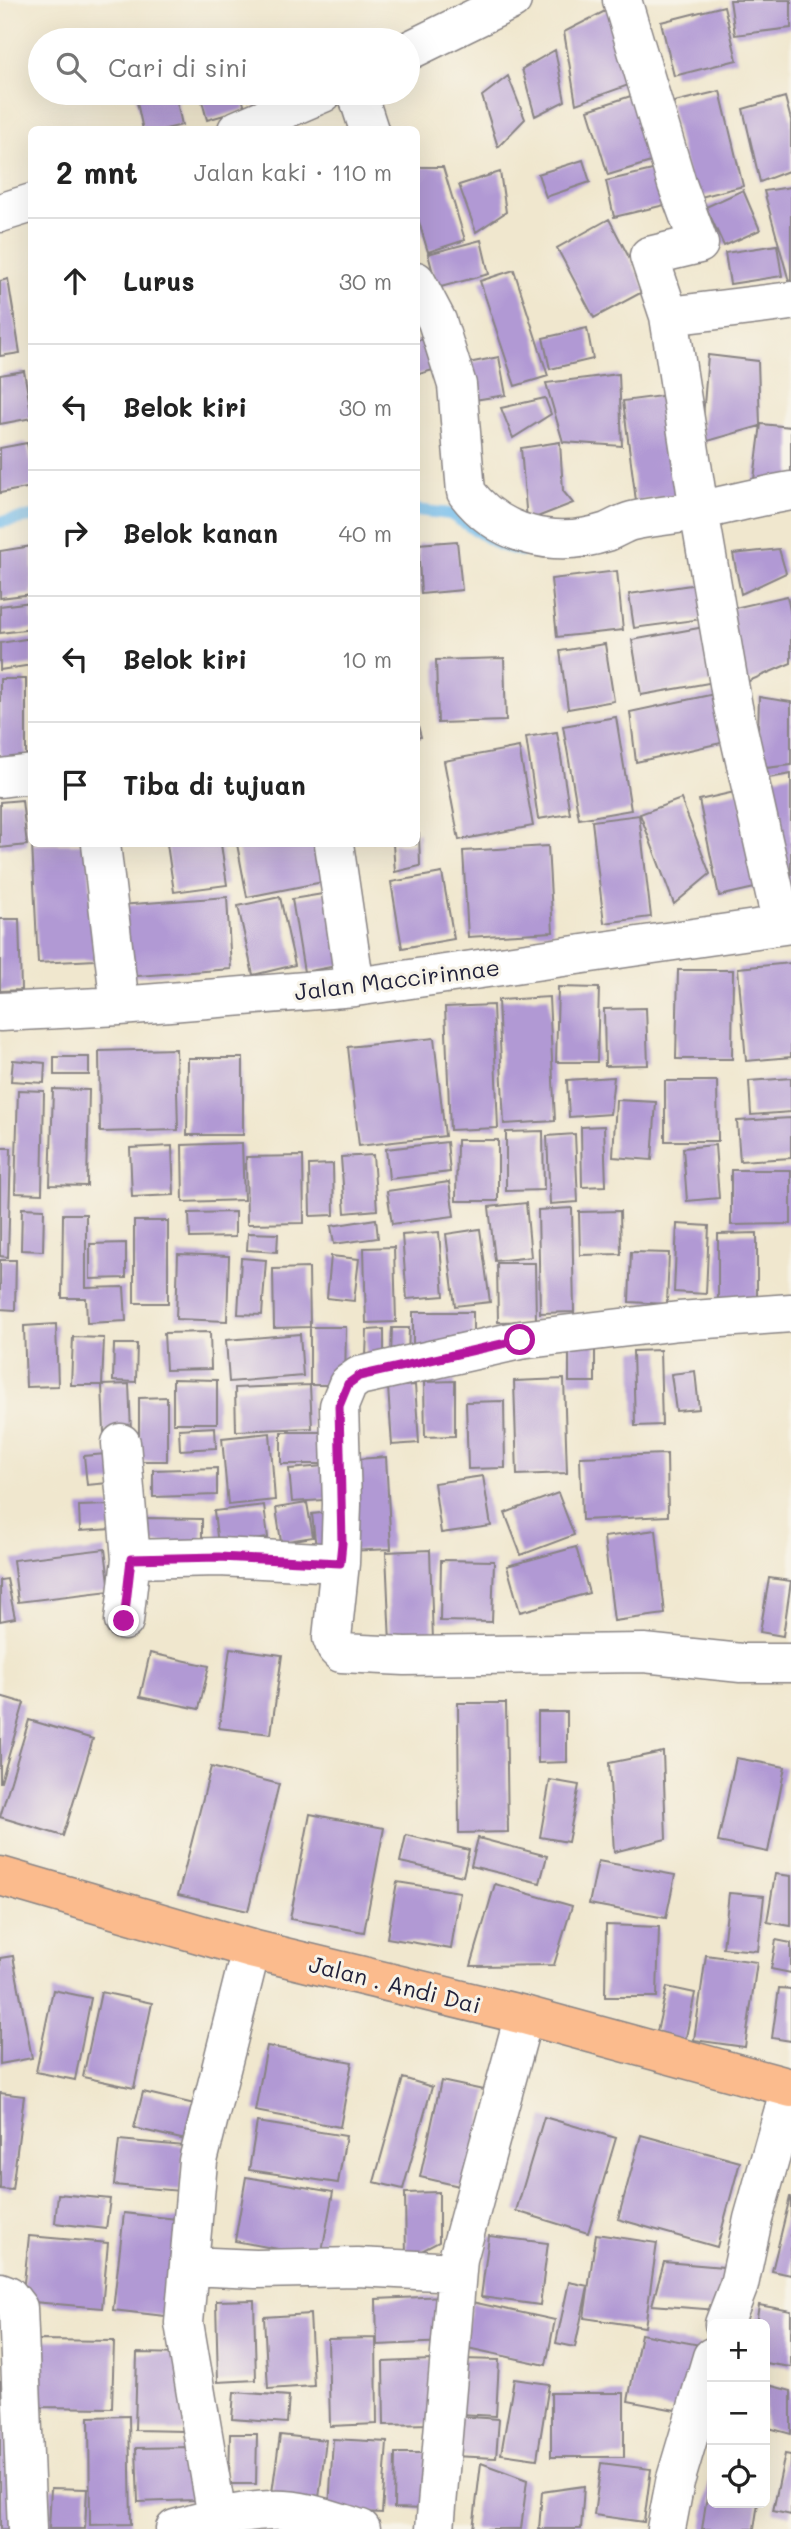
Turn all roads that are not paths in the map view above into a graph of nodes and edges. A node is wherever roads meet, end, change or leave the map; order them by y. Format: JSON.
{"nodes":[{"id":1,"x":512,"y":0,"type":"edge"},
{"id":2,"x":622,"y":0,"type":"edge"},
{"id":3,"x":420,"y":45,"type":"edge"},
{"id":4,"x":295,"y":105,"type":"edge"},
{"id":5,"x":361,"y":105,"type":"edge"},
{"id":6,"x":246,"y":126,"type":"edge"},
{"id":7,"x":368,"y":126,"type":"edge"},
{"id":8,"x":28,"y":204,"type":"edge"},
{"id":9,"x":0,"y":213,"type":"edge"},
{"id":10,"x":420,"y":289,"type":"edge"},
{"id":11,"x":791,"y":301,"type":"edge"},
{"id":12,"x":669,"y":316,"type":"junction"},
{"id":13,"x":791,"y":491,"type":"edge"},
{"id":14,"x":702,"y":527,"type":"junction"},
{"id":15,"x":28,"y":774,"type":"edge"},
{"id":16,"x":0,"y":778,"type":"edge"},
{"id":17,"x":101,"y":847,"type":"edge"},
{"id":18,"x":334,"y":847,"type":"edge"},
{"id":19,"x":786,"y":925,"type":"edge"},
{"id":20,"x":355,"y":987,"type":"junction"},
{"id":21,"x":120,"y":1006,"type":"junction"},
{"id":22,"x":0,"y":1013,"type":"edge"},
{"id":23,"x":791,"y":1312,"type":"edge"},
{"id":24,"x":121,"y":1443,"type":"dead end"},
{"id":25,"x":131,"y":1559,"type":"junction"},
{"id":26,"x":340,"y":1563,"type":"junction"},
{"id":27,"x":124,"y":1621,"type":"dead end"},
{"id":28,"x":791,"y":1663,"type":"edge"},
{"id":29,"x":0,"y":1876,"type":"edge"},
{"id":30,"x":251,"y":1949,"type":"junction"},
{"id":31,"x":524,"y":2015,"type":"junction"},
{"id":32,"x":790,"y":2088,"type":"edge"},
{"id":33,"x":189,"y":2266,"type":"junction"},
{"id":34,"x":457,"y":2272,"type":"junction"},
{"id":35,"x":0,"y":2292,"type":"edge"},
{"id":36,"x":726,"y":2319,"type":"edge"},
{"id":37,"x":707,"y":2374,"type":"edge"},
{"id":38,"x":216,"y":2517,"type":"junction"},
{"id":39,"x":27,"y":2529,"type":"edge"},
{"id":40,"x":175,"y":2529,"type":"edge"},
{"id":41,"x":361,"y":2529,"type":"edge"},
{"id":42,"x":435,"y":2529,"type":"edge"},
{"id":43,"x":666,"y":2529,"type":"edge"}],
"edges":[{"from":1,"to":3,"type":"street"},
{"from":2,"to":12,"type":"street"},
{"from":4,"to":6,"type":"street"},
{"from":5,"to":7,"type":"street"},
{"from":8,"to":9,"type":"street"},
{"from":10,"to":14,"type":"street"},
{"from":11,"to":12,"type":"street"},
{"from":12,"to":14,"type":"street"},
{"from":13,"to":14,"type":"street"},
{"from":14,"to":19,"type":"street"},
{"from":15,"to":16,"type":"street"},
{"from":17,"to":21,"type":"street"},
{"from":18,"to":20,"type":"street"},
{"from":19,"to":20,"type":"street","name":"Jalan Maccirinnae"},
{"from":20,"to":21,"type":"street","name":"Jalan Maccirinnae"},
{"from":21,"to":22,"type":"street","name":"Jalan Maccirinnae"},
{"from":23,"to":26,"type":"street"},
{"from":24,"to":25,"type":"street"},
{"from":25,"to":26,"type":"street"},
{"from":25,"to":27,"type":"street"},
{"from":26,"to":28,"type":"street"},
{"from":29,"to":30,"type":"highway","name":"Jalan . Andi Dai"},
{"from":30,"to":31,"type":"highway","name":"Jalan . Andi Dai"},
{"from":30,"to":33,"type":"street"},
{"from":31,"to":32,"type":"highway","name":"Jalan . Andi Dai"},
{"from":31,"to":34,"type":"street"},
{"from":32,"to":36,"type":"street"},
{"from":33,"to":34,"type":"street"},
{"from":33,"to":38,"type":"street"},
{"from":34,"to":42,"type":"street"},
{"from":35,"to":39,"type":"street"},
{"from":37,"to":43,"type":"street"},
{"from":38,"to":40,"type":"street"},
{"from":38,"to":41,"type":"street"}]}
